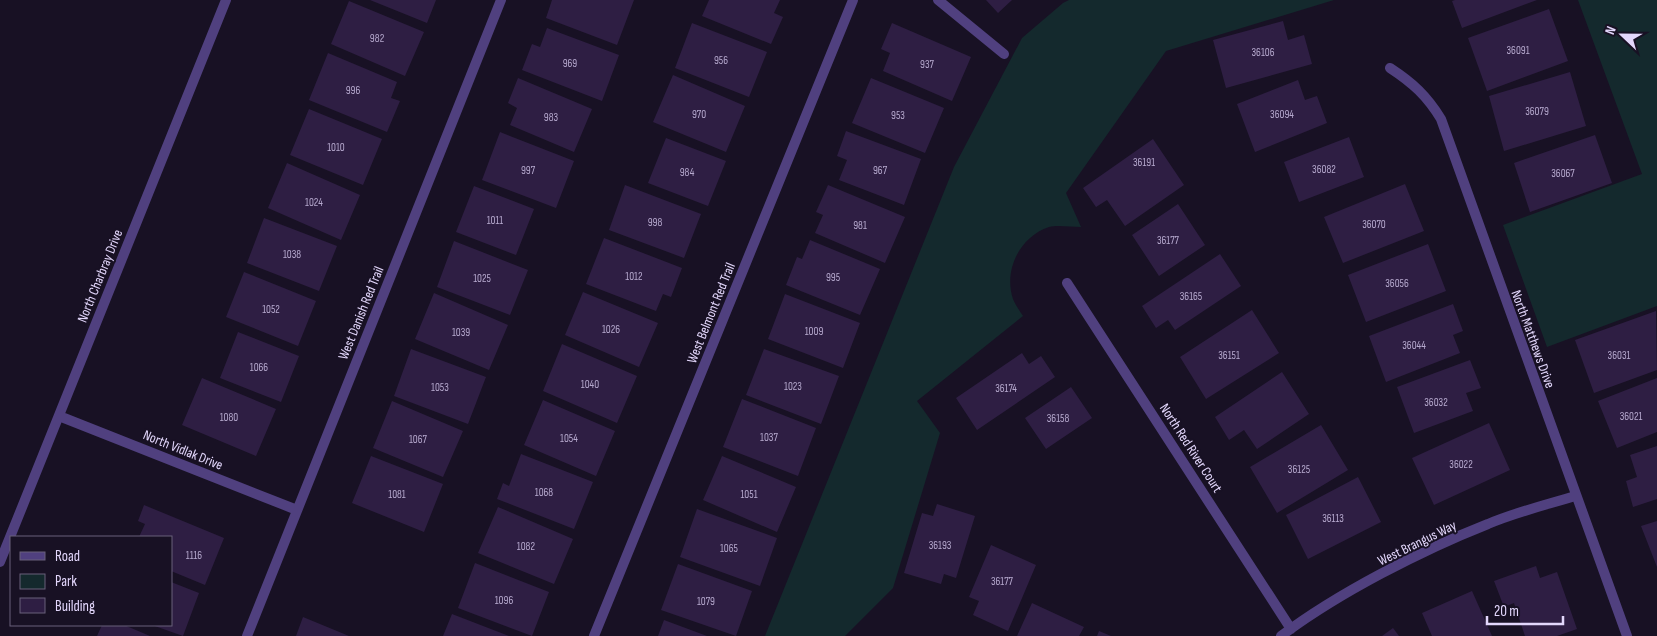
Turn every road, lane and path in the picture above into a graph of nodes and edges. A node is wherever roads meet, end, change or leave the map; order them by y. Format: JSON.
{"nodes":[{"id":1,"x":226,"y":0,"type":"edge"},
{"id":2,"x":501,"y":0,"type":"edge"},
{"id":3,"x":853,"y":0,"type":"edge"},
{"id":4,"x":938,"y":0,"type":"edge"},
{"id":5,"x":1004,"y":54,"type":"dead end"},
{"id":6,"x":1390,"y":68,"type":"dead end"},
{"id":7,"x":1067,"y":283,"type":"dead end"},
{"id":8,"x":59,"y":416,"type":"junction"},
{"id":9,"x":1575,"y":496,"type":"junction"},
{"id":10,"x":298,"y":510,"type":"junction"},
{"id":11,"x":11,"y":536,"type":"edge"},
{"id":12,"x":10,"y":537,"type":"edge"},
{"id":13,"x":0,"y":562,"type":"edge"},
{"id":14,"x":1291,"y":628,"type":"junction"},
{"id":15,"x":247,"y":636,"type":"edge"},
{"id":16,"x":594,"y":636,"type":"edge"},
{"id":17,"x":1281,"y":636,"type":"edge"},
{"id":18,"x":1627,"y":636,"type":"edge"}],
"edges":[{"from":1,"to":8,"type":"street","name":"North Charbray Drive"},
{"from":2,"to":10,"type":"street","name":"West Danish Red Trail"},
{"from":3,"to":16,"type":"street","name":"West Belmont Red Trail"},
{"from":4,"to":5,"type":"street"},
{"from":6,"to":9,"type":"street","name":"North Matthews Drive"},
{"from":7,"to":14,"type":"street","name":"North Red River Court"},
{"from":8,"to":10,"type":"street","name":"North Vidlak Drive"},
{"from":8,"to":11,"type":"street","name":"North Charbray Drive"},
{"from":9,"to":14,"type":"street","name":"West Brangus Way"},
{"from":9,"to":18,"type":"street","name":"North Matthews Drive"},
{"from":10,"to":15,"type":"street","name":"West Danish Red Trail"},
{"from":12,"to":13,"type":"street","name":"North Charbray Drive"},
{"from":14,"to":17,"type":"street","name":"West Brangus Way"}]}
